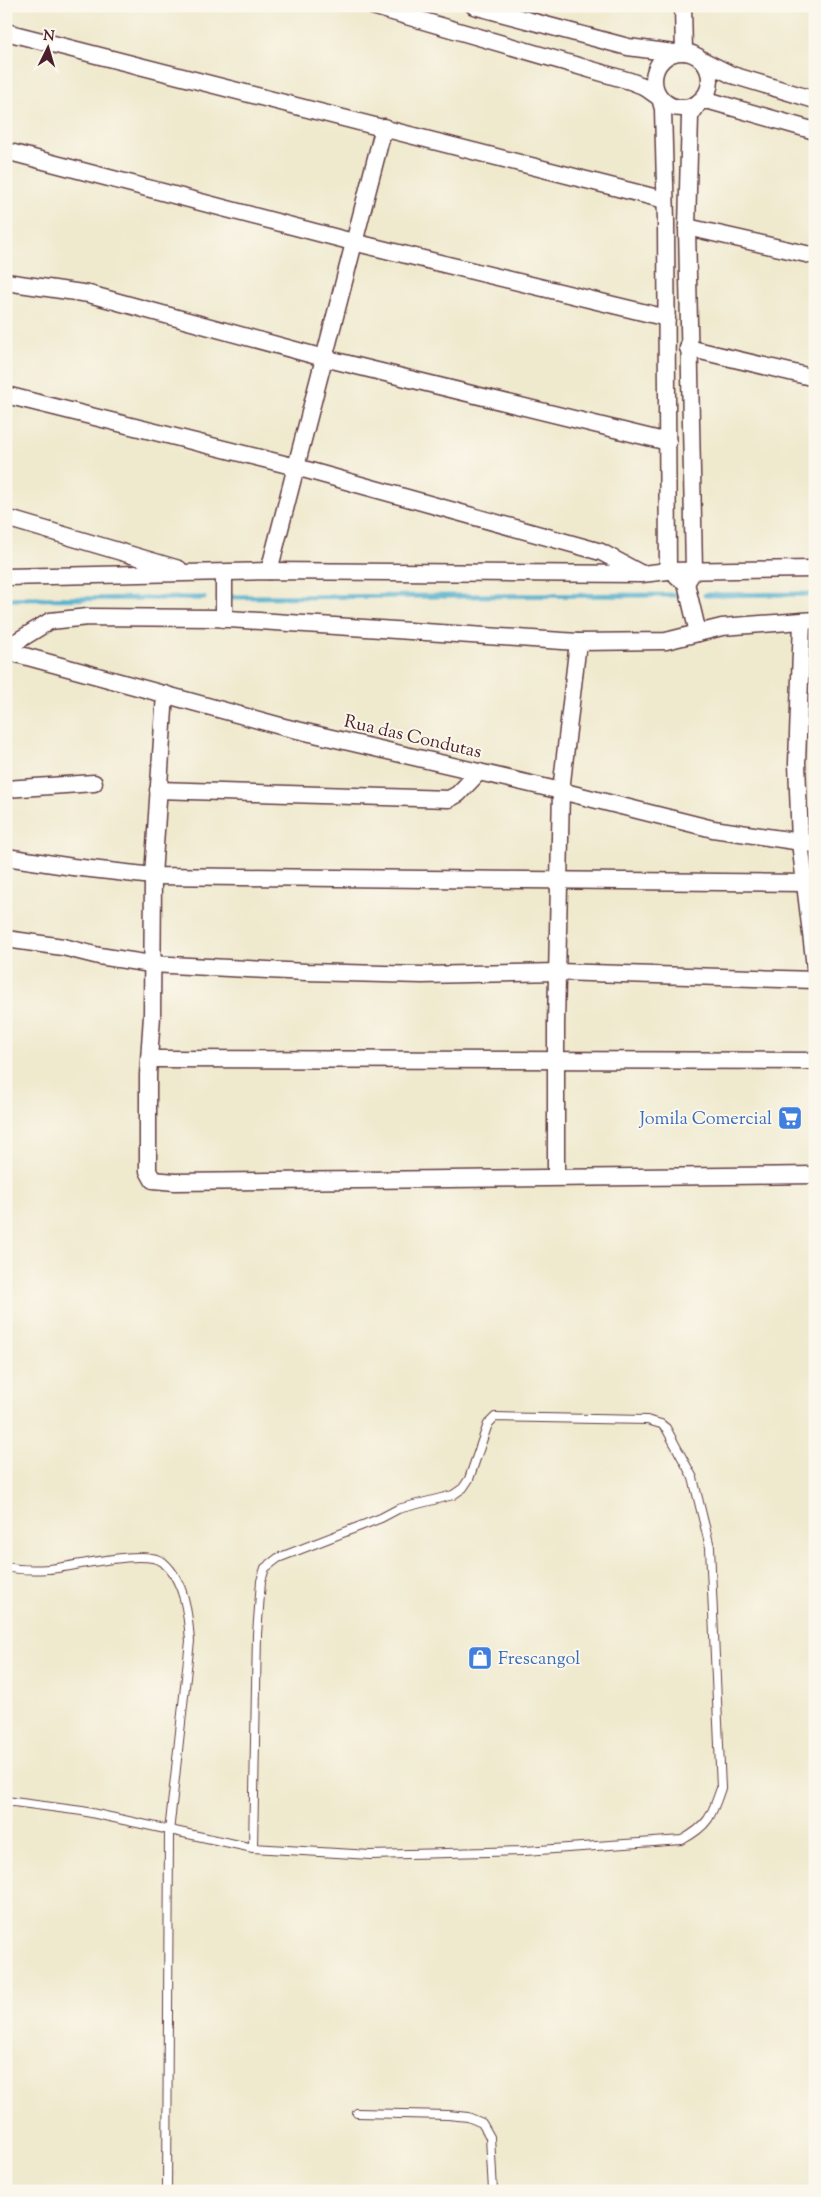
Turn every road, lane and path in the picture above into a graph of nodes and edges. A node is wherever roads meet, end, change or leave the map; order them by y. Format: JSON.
{"nodes":[{"id":1,"x":372,"y":6,"type":"edge"},
{"id":2,"x":474,"y":6,"type":"edge"},
{"id":3,"x":683,"y":6,"type":"edge"},
{"id":4,"x":506,"y":11,"type":"edge"},
{"id":5,"x":6,"y":32,"type":"edge"},
{"id":6,"x":679,"y":52,"type":"junction"},
{"id":7,"x":700,"y":59,"type":"junction"},
{"id":8,"x":660,"y":98,"type":"junction"},
{"id":9,"x":815,"y":100,"type":"edge"},
{"id":10,"x":700,"y":102,"type":"junction"},
{"id":11,"x":384,"y":127,"type":"junction"},
{"id":12,"x":815,"y":131,"type":"edge"},
{"id":13,"x":6,"y":151,"type":"edge"},
{"id":14,"x":666,"y":200,"type":"junction"},
{"id":15,"x":687,"y":227,"type":"junction"},
{"id":16,"x":353,"y":242,"type":"junction"},
{"id":17,"x":815,"y":256,"type":"edge"},
{"id":18,"x":6,"y":282,"type":"edge"},
{"id":19,"x":666,"y":318,"type":"junction"},
{"id":20,"x":688,"y":348,"type":"junction"},
{"id":21,"x":324,"y":358,"type":"junction"},
{"id":22,"x":815,"y":378,"type":"edge"},
{"id":23,"x":6,"y":395,"type":"edge"},
{"id":24,"x":668,"y":442,"type":"junction"},
{"id":25,"x":296,"y":467,"type":"junction"},
{"id":26,"x":6,"y":518,"type":"edge"},
{"id":27,"x":815,"y":569,"type":"edge"},
{"id":28,"x":269,"y":571,"type":"junction"},
{"id":29,"x":668,"y":571,"type":"junction"},
{"id":30,"x":224,"y":573,"type":"junction"},
{"id":31,"x":194,"y":574,"type":"junction"},
{"id":32,"x":642,"y":574,"type":"junction"},
{"id":33,"x":690,"y":576,"type":"junction"},
{"id":34,"x":6,"y":577,"type":"edge"},
{"id":35,"x":224,"y":619,"type":"junction"},
{"id":36,"x":808,"y":621,"type":"edge"},
{"id":37,"x":698,"y":633,"type":"junction"},
{"id":38,"x":578,"y":642,"type":"junction"},
{"id":39,"x":6,"y":649,"type":"edge"},
{"id":40,"x":165,"y":694,"type":"junction"},
{"id":41,"x":478,"y":772,"type":"junction"},
{"id":42,"x":94,"y":783,"type":"dead end"},
{"id":43,"x":6,"y":789,"type":"edge"},
{"id":44,"x":158,"y":790,"type":"junction"},
{"id":45,"x":561,"y":791,"type":"junction"},
{"id":46,"x":807,"y":843,"type":"edge"},
{"id":47,"x":6,"y":857,"type":"edge"},
{"id":48,"x":153,"y":876,"type":"junction"},
{"id":49,"x":559,"y":880,"type":"junction"},
{"id":50,"x":805,"y":883,"type":"junction"},
{"id":51,"x":6,"y":939,"type":"edge"},
{"id":52,"x":151,"y":964,"type":"junction"},
{"id":53,"x":815,"y":967,"type":"edge"},
{"id":54,"x":557,"y":972,"type":"junction"},
{"id":55,"x":815,"y":980,"type":"edge"},
{"id":56,"x":150,"y":1059,"type":"junction"},
{"id":57,"x":556,"y":1060,"type":"junction"},
{"id":58,"x":815,"y":1061,"type":"edge"},
{"id":59,"x":815,"y":1175,"type":"edge"},
{"id":60,"x":556,"y":1176,"type":"junction"},
{"id":61,"x":6,"y":1567,"type":"edge"},
{"id":62,"x":6,"y":1801,"type":"edge"},
{"id":63,"x":169,"y":1832,"type":"junction"},
{"id":64,"x":253,"y":1848,"type":"junction"},
{"id":65,"x":358,"y":2113,"type":"dead end"},
{"id":66,"x":167,"y":2191,"type":"edge"},
{"id":67,"x":493,"y":2191,"type":"edge"}],
"edges":[{"from":1,"to":8,"type":"street"},
{"from":2,"to":4,"type":"street"},
{"from":3,"to":6,"type":"street"},
{"from":4,"to":6,"type":"street"},
{"from":5,"to":11,"type":"street"},
{"from":6,"to":7,"type":"street"},
{"from":6,"to":8,"type":"street"},
{"from":7,"to":9,"type":"street"},
{"from":7,"to":10,"type":"street"},
{"from":8,"to":10,"type":"street"},
{"from":8,"to":14,"type":"street"},
{"from":10,"to":12,"type":"street"},
{"from":10,"to":15,"type":"street"},
{"from":11,"to":14,"type":"street"},
{"from":11,"to":16,"type":"street"},
{"from":13,"to":16,"type":"street"},
{"from":14,"to":19,"type":"street"},
{"from":15,"to":17,"type":"street"},
{"from":15,"to":20,"type":"street"},
{"from":16,"to":19,"type":"street"},
{"from":16,"to":21,"type":"street"},
{"from":18,"to":21,"type":"street"},
{"from":19,"to":24,"type":"street"},
{"from":20,"to":22,"type":"street"},
{"from":20,"to":33,"type":"street"},
{"from":21,"to":24,"type":"street"},
{"from":21,"to":25,"type":"street"},
{"from":23,"to":25,"type":"street"},
{"from":24,"to":29,"type":"street"},
{"from":25,"to":28,"type":"street"},
{"from":25,"to":32,"type":"street"},
{"from":26,"to":31,"type":"street"},
{"from":27,"to":33,"type":"street"},
{"from":28,"to":30,"type":"street"},
{"from":28,"to":32,"type":"street"},
{"from":29,"to":32,"type":"street"},
{"from":29,"to":33,"type":"street"},
{"from":30,"to":31,"type":"street"},
{"from":30,"to":35,"type":"street"},
{"from":31,"to":34,"type":"street"},
{"from":33,"to":37,"type":"street"},
{"from":35,"to":38,"type":"street"},
{"from":35,"to":39,"type":"street"},
{"from":36,"to":37,"type":"street"},
{"from":36,"to":46,"type":"street"},
{"from":37,"to":38,"type":"street"},
{"from":38,"to":45,"type":"street"},
{"from":39,"to":40,"type":"street","name":"Rua das Condutas"},
{"from":40,"to":41,"type":"street","name":"Rua das Condutas"},
{"from":40,"to":44,"type":"street"},
{"from":41,"to":44,"type":"street"},
{"from":41,"to":45,"type":"street","name":"Rua das Condutas"},
{"from":42,"to":43,"type":"street"},
{"from":44,"to":48,"type":"street"},
{"from":45,"to":46,"type":"street","name":"Rua das Condutas"},
{"from":45,"to":49,"type":"street"},
{"from":46,"to":50,"type":"street"},
{"from":47,"to":48,"type":"street"},
{"from":48,"to":49,"type":"street"},
{"from":48,"to":52,"type":"street"},
{"from":49,"to":50,"type":"street"},
{"from":49,"to":54,"type":"street"},
{"from":50,"to":53,"type":"street"},
{"from":51,"to":52,"type":"street"},
{"from":52,"to":54,"type":"street"},
{"from":52,"to":56,"type":"street"},
{"from":54,"to":55,"type":"street"},
{"from":54,"to":57,"type":"street"},
{"from":56,"to":57,"type":"street"},
{"from":56,"to":60,"type":"street"},
{"from":57,"to":58,"type":"street"},
{"from":57,"to":60,"type":"street"},
{"from":59,"to":60,"type":"street"},
{"from":61,"to":63,"type":"lane"},
{"from":62,"to":63,"type":"lane"},
{"from":63,"to":64,"type":"lane"},
{"from":63,"to":66,"type":"lane"},
{"from":64,"to":64,"type":"lane"},
{"from":65,"to":67,"type":"lane"}]}
